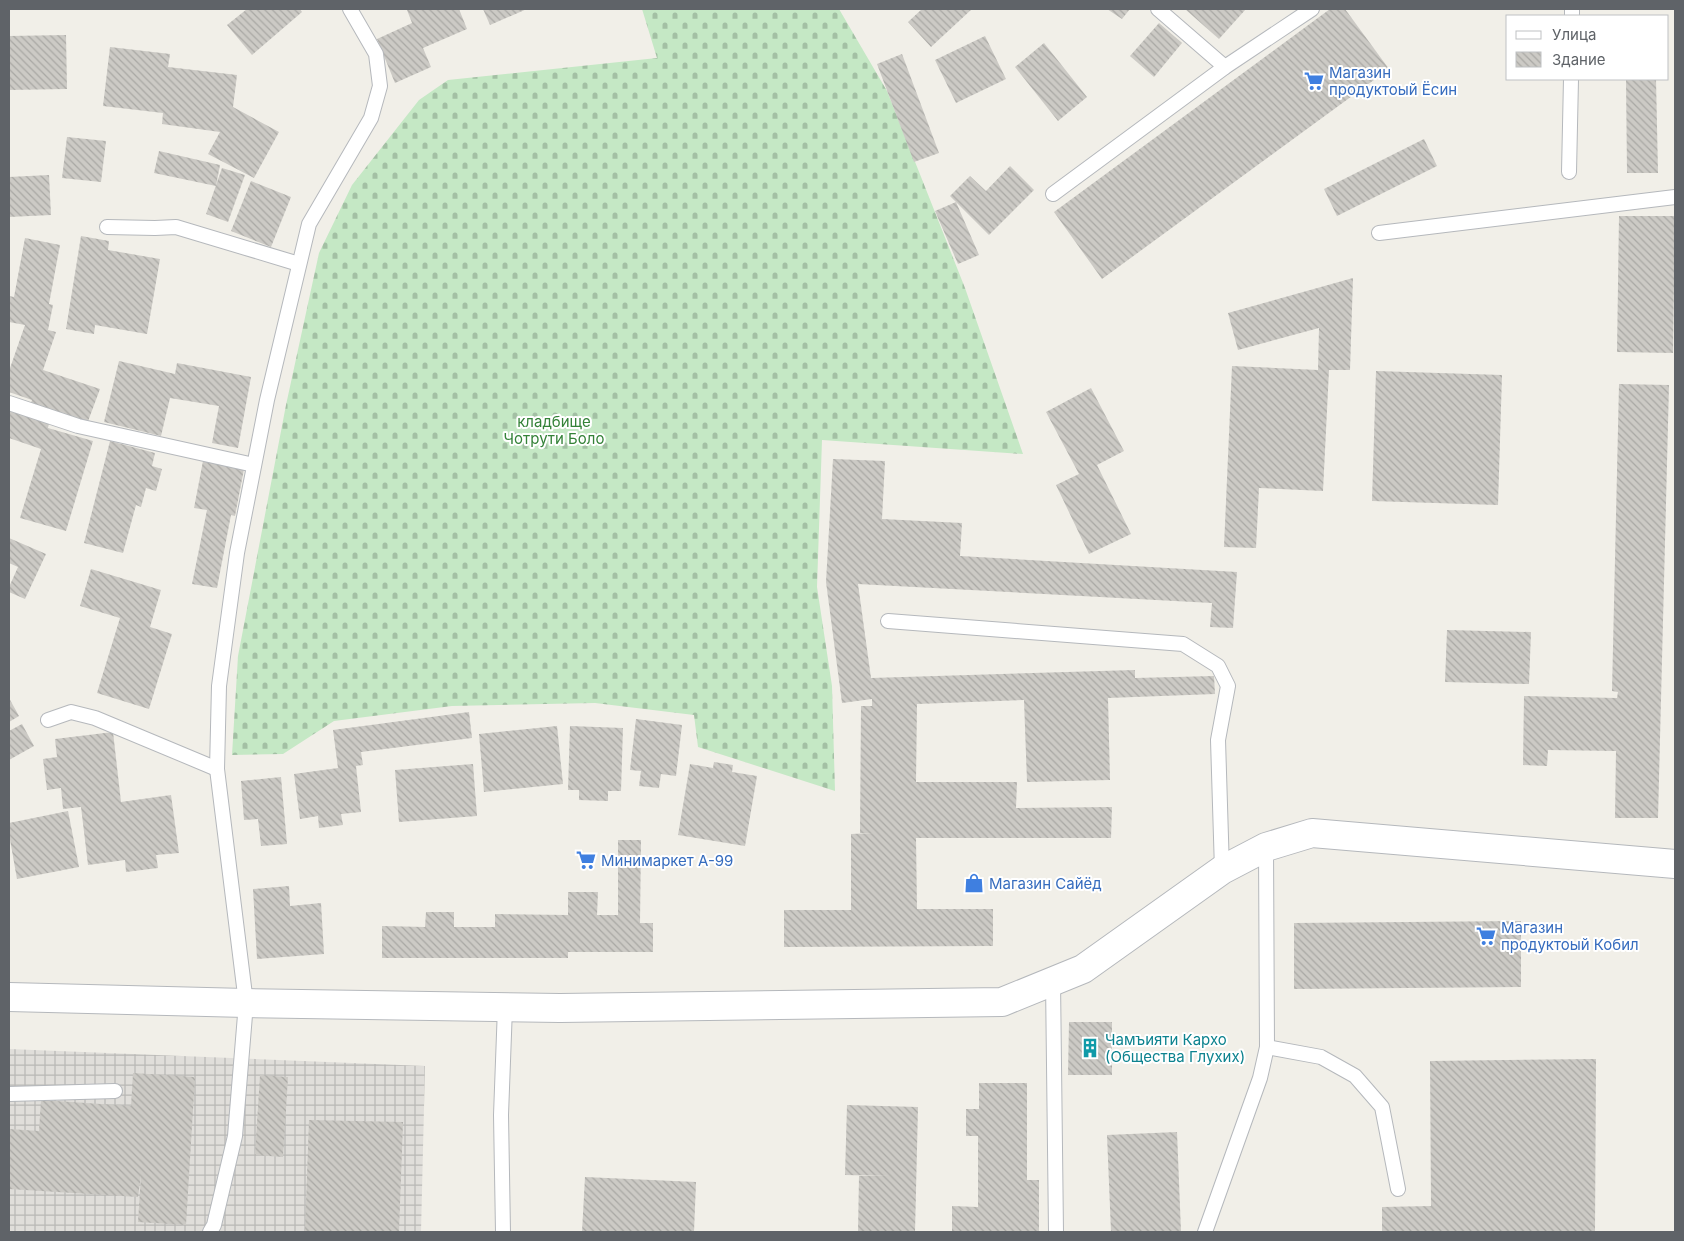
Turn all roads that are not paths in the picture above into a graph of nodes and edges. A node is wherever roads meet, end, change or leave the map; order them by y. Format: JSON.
{"nodes":[{"id":1,"x":350,"y":9,"type":"edge"},
{"id":2,"x":1158,"y":9,"type":"edge"},
{"id":3,"x":1312,"y":9,"type":"edge"},
{"id":4,"x":1225,"y":67,"type":"junction"},
{"id":5,"x":1571,"y":80,"type":"edge"},
{"id":6,"x":1569,"y":172,"type":"dead end"},
{"id":7,"x":1053,"y":194,"type":"dead end"},
{"id":8,"x":1675,"y":197,"type":"edge"},
{"id":9,"x":107,"y":227,"type":"dead end"},
{"id":10,"x":1379,"y":233,"type":"dead end"},
{"id":11,"x":300,"y":264,"type":"junction"},
{"id":12,"x":9,"y":404,"type":"edge"},
{"id":13,"x":254,"y":465,"type":"junction"},
{"id":14,"x":888,"y":621,"type":"dead end"},
{"id":15,"x":48,"y":720,"type":"dead end"},
{"id":16,"x":217,"y":770,"type":"junction"},
{"id":17,"x":1266,"y":847,"type":"junction"},
{"id":18,"x":1675,"y":864,"type":"edge"},
{"id":19,"x":1222,"y":870,"type":"junction"},
{"id":20,"x":1053,"y":981,"type":"junction"},
{"id":21,"x":9,"y":997,"type":"edge"},
{"id":22,"x":246,"y":1003,"type":"junction"},
{"id":23,"x":505,"y":1007,"type":"junction"},
{"id":24,"x":1267,"y":1047,"type":"junction"},
{"id":25,"x":115,"y":1091,"type":"dead end"},
{"id":26,"x":9,"y":1094,"type":"edge"},
{"id":27,"x":1398,"y":1189,"type":"dead end"},
{"id":28,"x":210,"y":1232,"type":"edge"},
{"id":29,"x":503,"y":1232,"type":"edge"},
{"id":30,"x":1056,"y":1232,"type":"edge"},
{"id":31,"x":1205,"y":1232,"type":"edge"}],
"edges":[{"from":1,"to":11,"type":"lane"},
{"from":2,"to":4,"type":"lane"},
{"from":3,"to":4,"type":"lane"},
{"from":4,"to":7,"type":"lane"},
{"from":5,"to":6,"type":"lane"},
{"from":8,"to":10,"type":"lane"},
{"from":9,"to":11,"type":"lane"},
{"from":11,"to":13,"type":"lane"},
{"from":12,"to":13,"type":"lane"},
{"from":13,"to":16,"type":"lane"},
{"from":14,"to":19,"type":"lane"},
{"from":15,"to":16,"type":"lane"},
{"from":16,"to":22,"type":"lane"},
{"from":17,"to":18,"type":"street"},
{"from":17,"to":19,"type":"street"},
{"from":17,"to":24,"type":"lane"},
{"from":19,"to":20,"type":"street"},
{"from":20,"to":23,"type":"street"},
{"from":20,"to":30,"type":"lane"},
{"from":21,"to":22,"type":"street"},
{"from":22,"to":23,"type":"street"},
{"from":22,"to":28,"type":"lane"},
{"from":23,"to":29,"type":"lane"},
{"from":24,"to":27,"type":"lane"},
{"from":24,"to":31,"type":"lane"},
{"from":25,"to":26,"type":"lane"}]}
